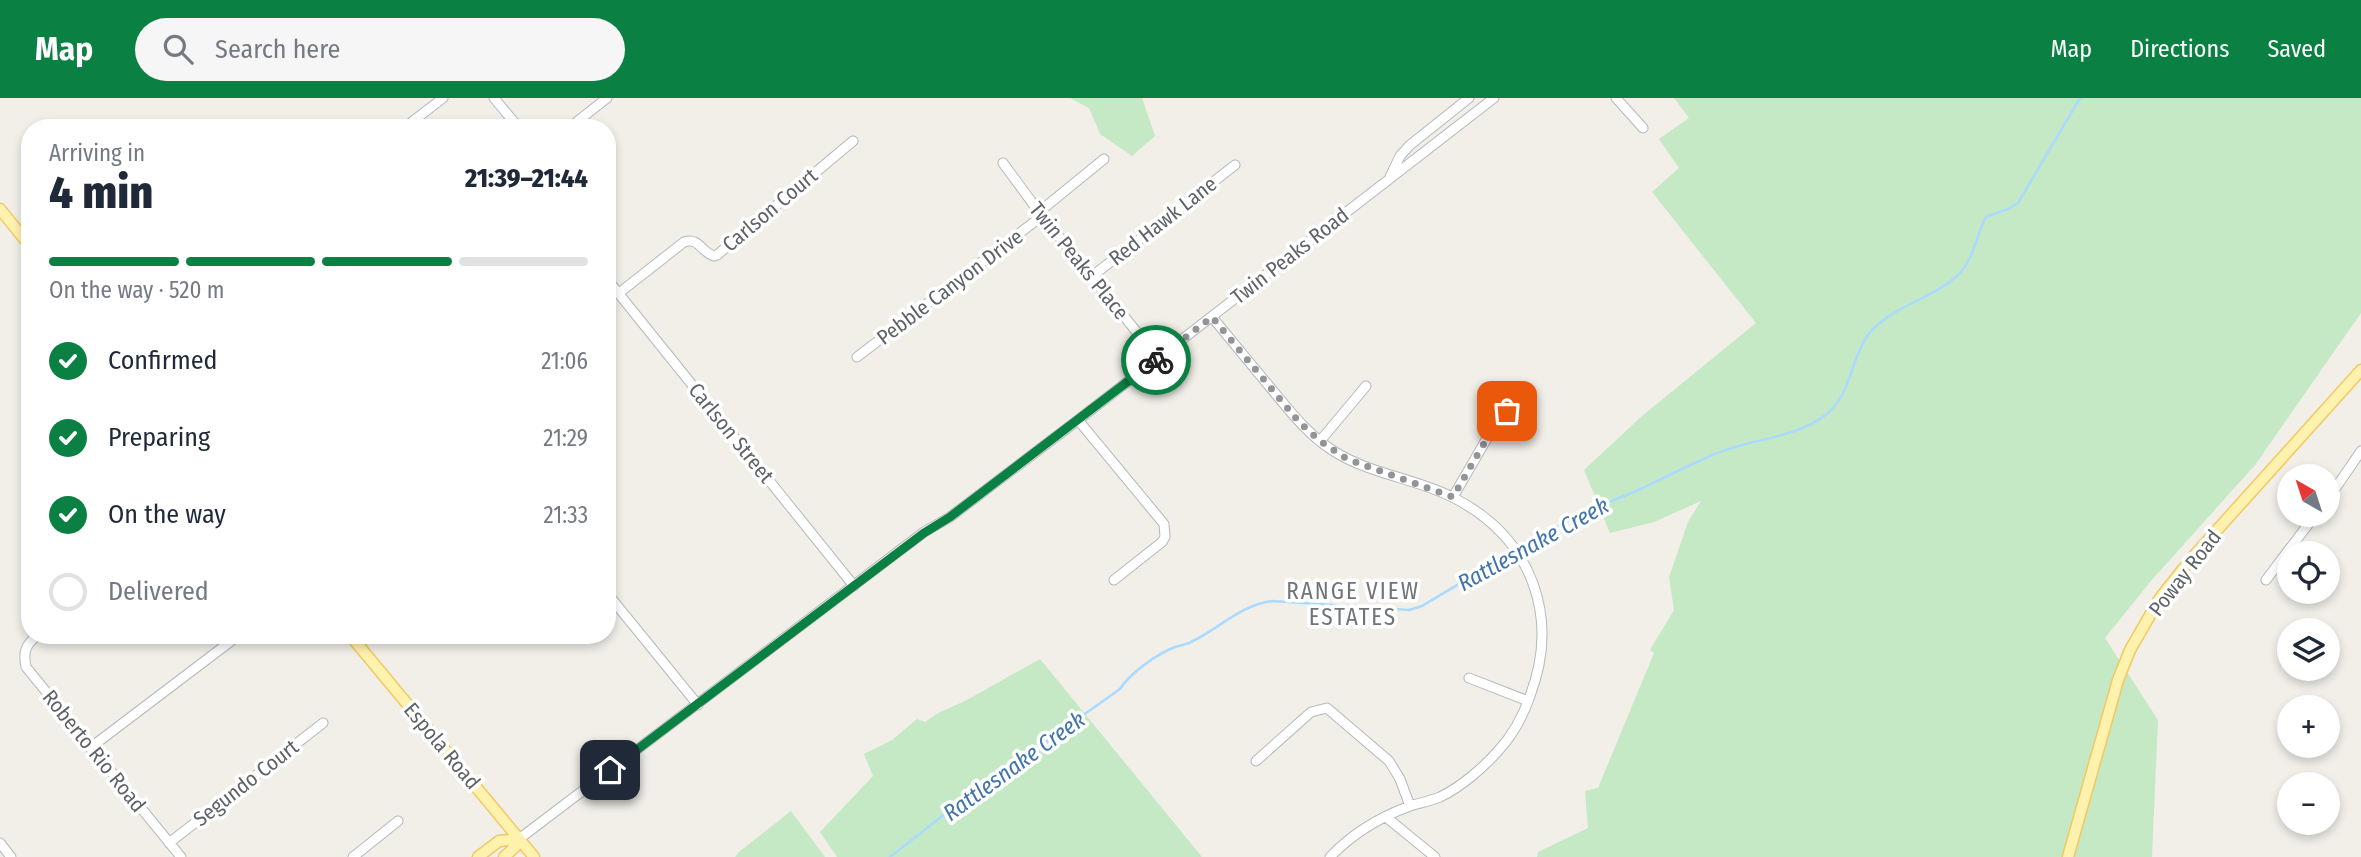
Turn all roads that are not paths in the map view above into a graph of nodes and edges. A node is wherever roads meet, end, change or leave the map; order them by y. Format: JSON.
{"nodes":[{"id":1,"x":443,"y":98,"type":"edge"},
{"id":2,"x":494,"y":98,"type":"edge"},
{"id":3,"x":607,"y":98,"type":"edge"},
{"id":4,"x":1469,"y":98,"type":"edge"},
{"id":5,"x":1494,"y":98,"type":"edge"},
{"id":6,"x":1616,"y":98,"type":"edge"},
{"id":7,"x":416,"y":119,"type":"edge"},
{"id":8,"x":512,"y":119,"type":"edge"},
{"id":9,"x":580,"y":119,"type":"edge"},
{"id":10,"x":1643,"y":128,"type":"dead end"},
{"id":11,"x":853,"y":141,"type":"dead end"},
{"id":12,"x":1104,"y":159,"type":"dead end"},
{"id":13,"x":1003,"y":163,"type":"dead end"},
{"id":14,"x":1235,"y":165,"type":"dead end"},
{"id":15,"x":1389,"y":178,"type":"junction"},
{"id":16,"x":0,"y":209,"type":"edge"},
{"id":17,"x":1041,"y":214,"type":"junction"},
{"id":18,"x":21,"y":235,"type":"edge"},
{"id":19,"x":1091,"y":277,"type":"junction"},
{"id":20,"x":616,"y":290,"type":"edge"},
{"id":21,"x":619,"y":293,"type":"junction"},
{"id":22,"x":1212,"y":317,"type":"junction"},
{"id":23,"x":858,"y":357,"type":"dead end"},
{"id":24,"x":1158,"y":358,"type":"junction"},
{"id":25,"x":2361,"y":370,"type":"edge"},
{"id":26,"x":1366,"y":386,"type":"dead end"},
{"id":27,"x":1507,"y":411,"type":"dead end"},
{"id":28,"x":1078,"y":421,"type":"junction"},
{"id":29,"x":1320,"y":441,"type":"junction"},
{"id":30,"x":2361,"y":452,"type":"edge"},
{"id":31,"x":2340,"y":482,"type":"edge"},
{"id":32,"x":1453,"y":497,"type":"junction"},
{"id":33,"x":2306,"y":527,"type":"edge"},
{"id":34,"x":1114,"y":580,"type":"dead end"},
{"id":35,"x":2266,"y":580,"type":"dead end"},
{"id":36,"x":854,"y":586,"type":"junction"},
{"id":37,"x":616,"y":604,"type":"edge"},
{"id":38,"x":30,"y":644,"type":"edge"},
{"id":39,"x":227,"y":644,"type":"edge"},
{"id":40,"x":357,"y":644,"type":"edge"},
{"id":41,"x":1469,"y":678,"type":"dead end"},
{"id":42,"x":1528,"y":701,"type":"junction"},
{"id":43,"x":698,"y":705,"type":"junction"},
{"id":44,"x":323,"y":723,"type":"dead end"},
{"id":45,"x":90,"y":748,"type":"junction"},
{"id":46,"x":1256,"y":761,"type":"dead end"},
{"id":47,"x":1410,"y":806,"type":"junction"},
{"id":48,"x":1386,"y":817,"type":"junction"},
{"id":49,"x":398,"y":821,"type":"dead end"},
{"id":50,"x":519,"y":839,"type":"junction"},
{"id":51,"x":169,"y":843,"type":"junction"},
{"id":52,"x":0,"y":844,"type":"edge"},
{"id":53,"x":11,"y":857,"type":"edge"},
{"id":54,"x":181,"y":857,"type":"edge"},
{"id":55,"x":353,"y":857,"type":"edge"},
{"id":56,"x":478,"y":857,"type":"edge"},
{"id":57,"x":503,"y":857,"type":"edge"},
{"id":58,"x":534,"y":857,"type":"edge"},
{"id":59,"x":1329,"y":857,"type":"edge"},
{"id":60,"x":1435,"y":857,"type":"edge"},
{"id":61,"x":2068,"y":857,"type":"edge"}],
"edges":[{"from":1,"to":7,"type":"street"},
{"from":2,"to":8,"type":"street"},
{"from":3,"to":9,"type":"street"},
{"from":4,"to":15,"type":"street","name":"Twin Peaks Road"},
{"from":5,"to":15,"type":"street","name":"Twin Peaks Road"},
{"from":6,"to":10,"type":"street"},
{"from":11,"to":21,"type":"street","name":"Carlson Court"},
{"from":12,"to":17,"type":"street","name":"Pebble Canyon Drive"},
{"from":13,"to":17,"type":"street","name":"Twin Peaks Place"},
{"from":14,"to":19,"type":"street","name":"Red Hawk Lane"},
{"from":15,"to":22,"type":"street","name":"Twin Peaks Road"},
{"from":16,"to":18,"type":"main road"},
{"from":17,"to":19,"type":"street","name":"Twin Peaks Place"},
{"from":17,"to":23,"type":"street","name":"Pebble Canyon Drive"},
{"from":19,"to":24,"type":"street","name":"Twin Peaks Place"},
{"from":20,"to":21,"type":"street","name":"Carlson Street"},
{"from":21,"to":36,"type":"street","name":"Carlson Street"},
{"from":22,"to":24,"type":"street","name":"Twin Peaks Road"},
{"from":22,"to":29,"type":"street"},
{"from":24,"to":28,"type":"street","name":"Twin Peaks Road"},
{"from":25,"to":61,"type":"main road","name":"Poway Road"},
{"from":26,"to":29,"type":"street"},
{"from":27,"to":32,"type":"street"},
{"from":28,"to":34,"type":"street"},
{"from":28,"to":36,"type":"street","name":"Twin Peaks Road"},
{"from":29,"to":32,"type":"street"},
{"from":30,"to":31,"type":"street"},
{"from":32,"to":42,"type":"street"},
{"from":33,"to":35,"type":"street"},
{"from":36,"to":43,"type":"street","name":"Twin Peaks Road"},
{"from":37,"to":43,"type":"street"},
{"from":38,"to":45,"type":"street","name":"Roberto Rio Road"},
{"from":39,"to":45,"type":"street"},
{"from":40,"to":50,"type":"main road","name":"Espola Road"},
{"from":41,"to":42,"type":"street"},
{"from":42,"to":47,"type":"street"},
{"from":43,"to":50,"type":"street","name":"Twin Peaks Road"},
{"from":44,"to":51,"type":"street","name":"Segundo Court"},
{"from":45,"to":51,"type":"street","name":"Roberto Rio Road"},
{"from":46,"to":47,"type":"street"},
{"from":47,"to":48,"type":"street"},
{"from":48,"to":59,"type":"street"},
{"from":48,"to":60,"type":"street"},
{"from":49,"to":55,"type":"street"},
{"from":50,"to":56,"type":"main road","name":"Twin Peaks Road"},
{"from":50,"to":57,"type":"main road","name":"Twin Peaks Road"},
{"from":50,"to":58,"type":"main road","name":"Espola Road"},
{"from":51,"to":54,"type":"street","name":"Roberto Rio Road"},
{"from":52,"to":53,"type":"street"}]}
